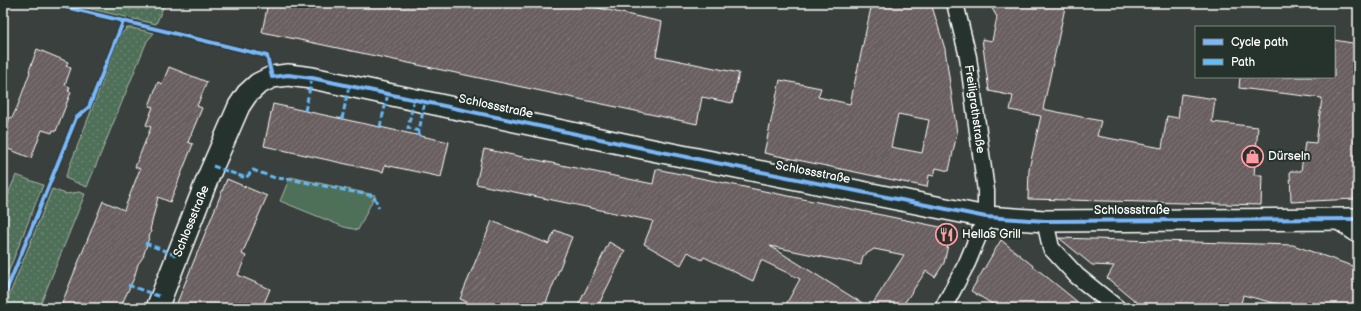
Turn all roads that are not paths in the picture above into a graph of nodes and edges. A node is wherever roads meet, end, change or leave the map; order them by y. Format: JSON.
{"nodes":[{"id":1,"x":955,"y":3,"type":"edge"},
{"id":2,"x":986,"y":216,"type":"junction"},
{"id":3,"x":1358,"y":219,"type":"edge"},
{"id":4,"x":1336,"y":220,"type":"junction"},
{"id":5,"x":1046,"y":221,"type":"junction"},
{"id":6,"x":1358,"y":236,"type":"edge"},
{"id":7,"x":157,"y":308,"type":"edge"},
{"id":8,"x":943,"y":308,"type":"edge"},
{"id":9,"x":1116,"y":308,"type":"edge"}],
"edges":[{"from":1,"to":2,"type":"street","name":"Freiligrathstraße"},
{"from":2,"to":5,"type":"street","name":"Schlossstraße"},
{"from":2,"to":7,"type":"street","name":"Schlossstraße"},
{"from":2,"to":8,"type":"street"},
{"from":3,"to":4,"type":"street","name":"Schlossstraße"},
{"from":4,"to":5,"type":"street","name":"Schlossstraße"},
{"from":4,"to":6,"type":"street"},
{"from":5,"to":9,"type":"street"}]}
